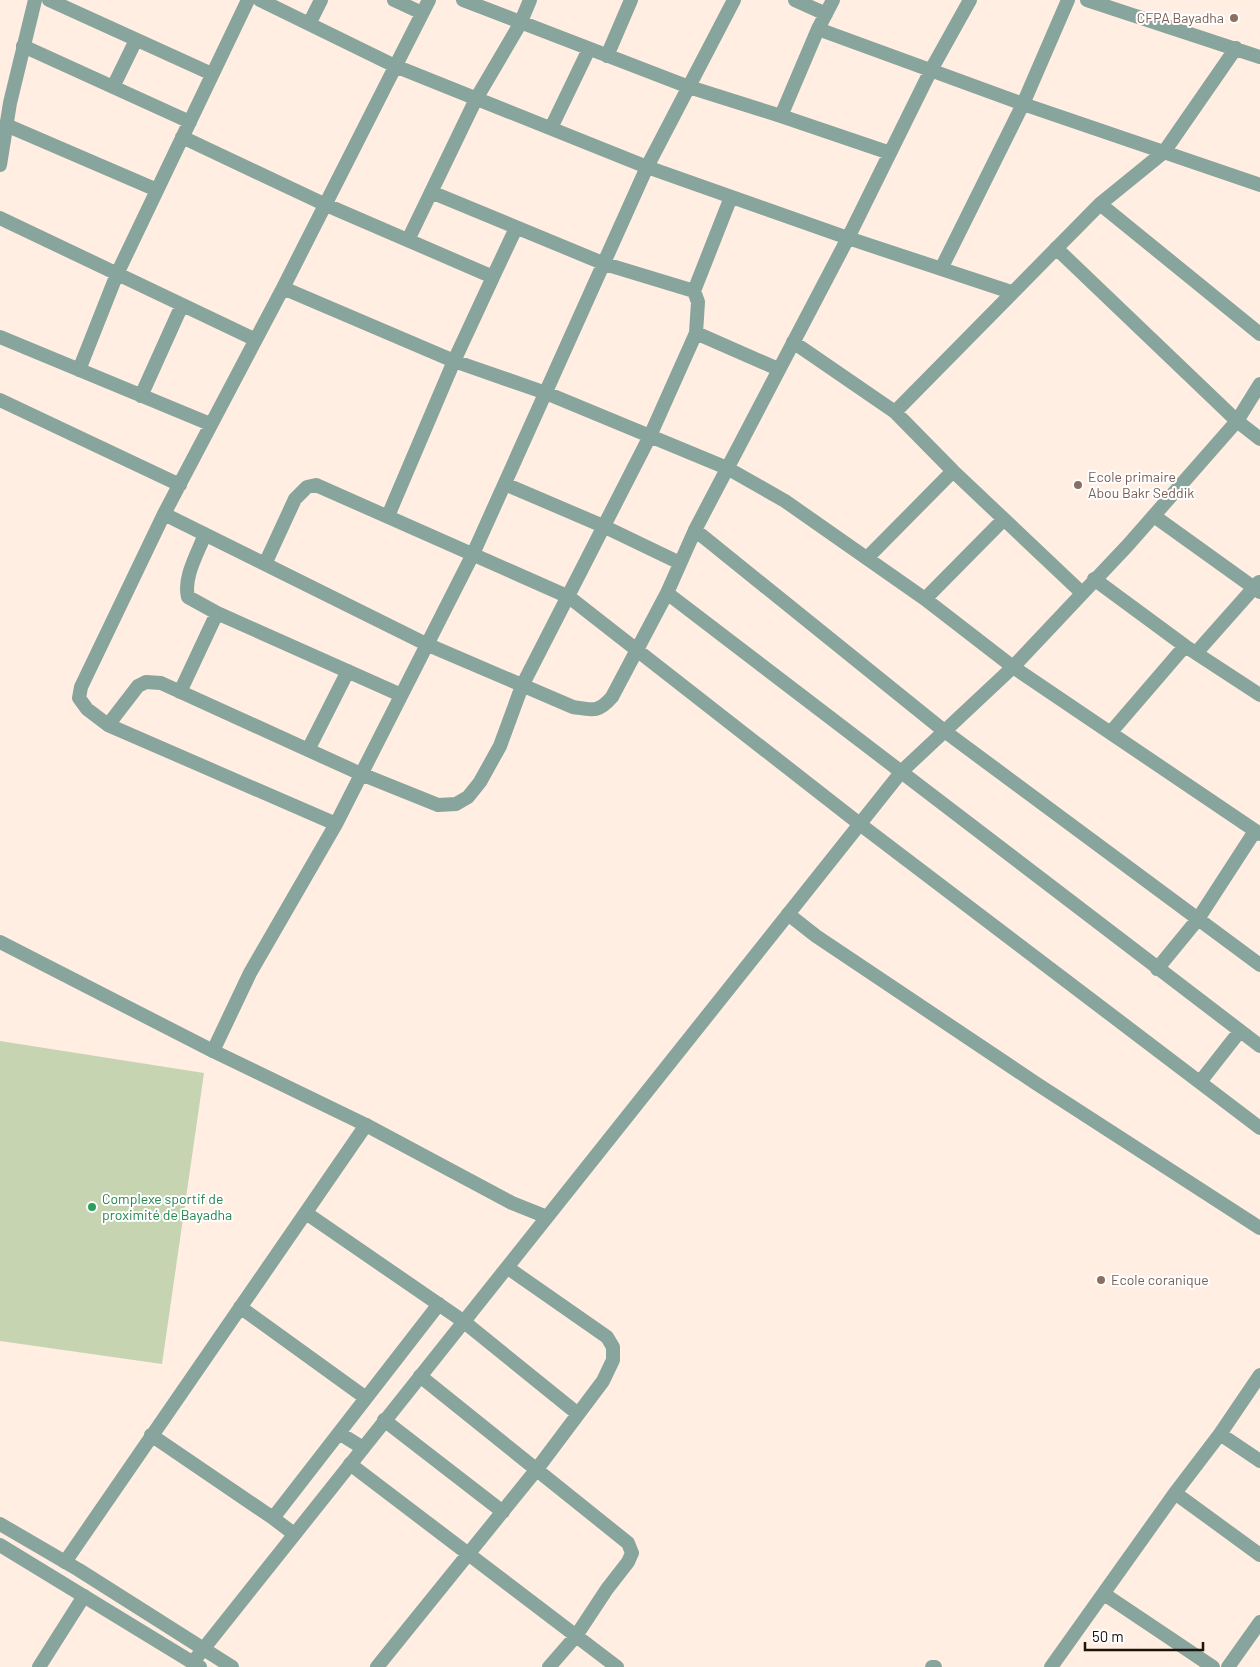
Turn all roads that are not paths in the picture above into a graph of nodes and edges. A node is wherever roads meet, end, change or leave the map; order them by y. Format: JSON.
{"nodes":[{"id":1,"x":35,"y":0,"type":"edge"},
{"id":2,"x":49,"y":0,"type":"edge"},
{"id":3,"x":248,"y":0,"type":"edge"},
{"id":4,"x":260,"y":0,"type":"edge"},
{"id":5,"x":321,"y":0,"type":"edge"},
{"id":6,"x":394,"y":0,"type":"edge"},
{"id":7,"x":429,"y":0,"type":"edge"},
{"id":8,"x":462,"y":0,"type":"edge"},
{"id":9,"x":530,"y":0,"type":"edge"},
{"id":10,"x":631,"y":0,"type":"edge"},
{"id":11,"x":734,"y":0,"type":"edge"},
{"id":12,"x":795,"y":0,"type":"edge"},
{"id":13,"x":834,"y":0,"type":"edge"},
{"id":14,"x":970,"y":0,"type":"edge"},
{"id":15,"x":1068,"y":0,"type":"edge"},
{"id":16,"x":1087,"y":0,"type":"edge"},
{"id":17,"x":422,"y":13,"type":"junction"},
{"id":18,"x":826,"y":14,"type":"junction"},
{"id":19,"x":309,"y":24,"type":"junction"},
{"id":20,"x":520,"y":24,"type":"junction"},
{"id":21,"x":818,"y":29,"type":"junction"},
{"id":22,"x":136,"y":40,"type":"junction"},
{"id":23,"x":23,"y":46,"type":"junction"},
{"id":24,"x":1236,"y":48,"type":"junction"},
{"id":25,"x":589,"y":49,"type":"junction"},
{"id":26,"x":607,"y":56,"type":"junction"},
{"id":27,"x":1260,"y":57,"type":"edge"},
{"id":28,"x":395,"y":66,"type":"junction"},
{"id":29,"x":930,"y":70,"type":"junction"},
{"id":30,"x":212,"y":74,"type":"junction"},
{"id":31,"x":113,"y":87,"type":"junction"},
{"id":32,"x":689,"y":87,"type":"junction"},
{"id":33,"x":476,"y":98,"type":"junction"},
{"id":34,"x":1022,"y":104,"type":"junction"},
{"id":35,"x":782,"y":116,"type":"junction"},
{"id":36,"x":190,"y":122,"type":"junction"},
{"id":37,"x":6,"y":125,"type":"junction"},
{"id":38,"x":551,"y":128,"type":"junction"},
{"id":39,"x":182,"y":137,"type":"junction"},
{"id":40,"x":1164,"y":152,"type":"junction"},
{"id":41,"x":890,"y":153,"type":"junction"},
{"id":42,"x":0,"y":165,"type":"edge"},
{"id":43,"x":648,"y":167,"type":"junction"},
{"id":44,"x":1260,"y":185,"type":"edge"},
{"id":45,"x":157,"y":190,"type":"junction"},
{"id":46,"x":431,"y":192,"type":"junction"},
{"id":47,"x":731,"y":197,"type":"junction"},
{"id":48,"x":324,"y":204,"type":"junction"},
{"id":49,"x":1100,"y":204,"type":"junction"},
{"id":50,"x":0,"y":218,"type":"edge"},
{"id":51,"x":516,"y":228,"type":"junction"},
{"id":52,"x":848,"y":238,"type":"junction"},
{"id":53,"x":408,"y":240,"type":"junction"},
{"id":54,"x":1056,"y":248,"type":"junction"},
{"id":55,"x":605,"y":264,"type":"junction"},
{"id":56,"x":942,"y":269,"type":"junction"},
{"id":57,"x":117,"y":274,"type":"junction"},
{"id":58,"x":494,"y":277,"type":"junction"},
{"id":59,"x":282,"y":288,"type":"junction"},
{"id":60,"x":694,"y":290,"type":"junction"},
{"id":61,"x":1011,"y":292,"type":"junction"},
{"id":62,"x":182,"y":305,"type":"junction"},
{"id":63,"x":696,"y":333,"type":"junction"},
{"id":64,"x":1260,"y":334,"type":"edge"},
{"id":65,"x":0,"y":337,"type":"edge"},
{"id":66,"x":254,"y":339,"type":"junction"},
{"id":67,"x":793,"y":342,"type":"junction"},
{"id":68,"x":454,"y":360,"type":"junction"},
{"id":69,"x":778,"y":369,"type":"junction"},
{"id":70,"x":79,"y":370,"type":"junction"},
{"id":71,"x":1260,"y":384,"type":"edge"},
{"id":72,"x":546,"y":393,"type":"junction"},
{"id":73,"x":141,"y":396,"type":"junction"},
{"id":74,"x":0,"y":400,"type":"edge"},
{"id":75,"x":895,"y":412,"type":"junction"},
{"id":76,"x":1237,"y":421,"type":"junction"},
{"id":77,"x":210,"y":424,"type":"junction"},
{"id":78,"x":650,"y":436,"type":"junction"},
{"id":79,"x":1260,"y":439,"type":"edge"},
{"id":80,"x":727,"y":468,"type":"junction"},
{"id":81,"x":953,"y":471,"type":"junction"},
{"id":82,"x":505,"y":484,"type":"junction"},
{"id":83,"x":180,"y":485,"type":"junction"},
{"id":84,"x":164,"y":514,"type":"junction"},
{"id":85,"x":388,"y":516,"type":"junction"},
{"id":86,"x":1154,"y":516,"type":"junction"},
{"id":87,"x":1004,"y":519,"type":"junction"},
{"id":88,"x":603,"y":526,"type":"junction"},
{"id":89,"x":695,"y":530,"type":"junction"},
{"id":90,"x":205,"y":534,"type":"junction"},
{"id":91,"x":473,"y":554,"type":"junction"},
{"id":92,"x":866,"y":558,"type":"junction"},
{"id":93,"x":680,"y":563,"type":"junction"},
{"id":94,"x":265,"y":564,"type":"junction"},
{"id":95,"x":1094,"y":579,"type":"junction"},
{"id":96,"x":1258,"y":587,"type":"edge"},
{"id":97,"x":667,"y":592,"type":"junction"},
{"id":98,"x":1082,"y":593,"type":"junction"},
{"id":99,"x":569,"y":597,"type":"junction"},
{"id":100,"x":925,"y":599,"type":"junction"},
{"id":101,"x":217,"y":613,"type":"junction"},
{"id":102,"x":426,"y":644,"type":"junction"},
{"id":103,"x":637,"y":649,"type":"junction"},
{"id":104,"x":1190,"y":650,"type":"junction"},
{"id":105,"x":1013,"y":668,"type":"junction"},
{"id":106,"x":348,"y":671,"type":"junction"},
{"id":107,"x":522,"y":686,"type":"junction"},
{"id":108,"x":180,"y":692,"type":"junction"},
{"id":109,"x":400,"y":695,"type":"junction"},
{"id":110,"x":1260,"y":695,"type":"edge"},
{"id":111,"x":108,"y":725,"type":"junction"},
{"id":112,"x":943,"y":730,"type":"junction"},
{"id":113,"x":1110,"y":732,"type":"junction"},
{"id":114,"x":308,"y":750,"type":"junction"},
{"id":115,"x":902,"y":771,"type":"junction"},
{"id":116,"x":361,"y":774,"type":"junction"},
{"id":117,"x":336,"y":824,"type":"junction"},
{"id":118,"x":861,"y":825,"type":"junction"},
{"id":119,"x":1257,"y":832,"type":"edge"},
{"id":120,"x":788,"y":914,"type":"junction"},
{"id":121,"x":1198,"y":919,"type":"junction"},
{"id":122,"x":0,"y":942,"type":"edge"},
{"id":123,"x":1260,"y":965,"type":"edge"},
{"id":124,"x":1157,"y":969,"type":"junction"},
{"id":125,"x":1240,"y":1032,"type":"junction"},
{"id":126,"x":1260,"y":1046,"type":"edge"},
{"id":127,"x":213,"y":1051,"type":"junction"},
{"id":128,"x":1200,"y":1082,"type":"junction"},
{"id":129,"x":366,"y":1125,"type":"junction"},
{"id":130,"x":1260,"y":1128,"type":"edge"},
{"id":131,"x":306,"y":1213,"type":"junction"},
{"id":132,"x":547,"y":1217,"type":"junction"},
{"id":133,"x":1260,"y":1228,"type":"edge"},
{"id":134,"x":508,"y":1268,"type":"junction"},
{"id":135,"x":439,"y":1304,"type":"junction"},
{"id":136,"x":240,"y":1307,"type":"junction"},
{"id":137,"x":463,"y":1321,"type":"junction"},
{"id":138,"x":1260,"y":1375,"type":"edge"},
{"id":139,"x":420,"y":1376,"type":"junction"},
{"id":140,"x":366,"y":1398,"type":"junction"},
{"id":141,"x":578,"y":1414,"type":"junction"},
{"id":142,"x":384,"y":1420,"type":"junction"},
{"id":143,"x":339,"y":1433,"type":"junction"},
{"id":144,"x":1220,"y":1434,"type":"junction"},
{"id":145,"x":151,"y":1435,"type":"junction"},
{"id":146,"x":363,"y":1448,"type":"junction"},
{"id":147,"x":1260,"y":1461,"type":"edge"},
{"id":148,"x":350,"y":1464,"type":"junction"},
{"id":149,"x":538,"y":1469,"type":"junction"},
{"id":150,"x":1175,"y":1493,"type":"junction"},
{"id":151,"x":504,"y":1512,"type":"junction"},
{"id":152,"x":273,"y":1518,"type":"junction"},
{"id":153,"x":0,"y":1524,"type":"edge"},
{"id":154,"x":294,"y":1534,"type":"junction"},
{"id":155,"x":0,"y":1546,"type":"edge"},
{"id":156,"x":470,"y":1554,"type":"junction"},
{"id":157,"x":1260,"y":1555,"type":"edge"},
{"id":158,"x":65,"y":1562,"type":"junction"},
{"id":159,"x":1104,"y":1594,"type":"junction"},
{"id":160,"x":84,"y":1596,"type":"junction"},
{"id":161,"x":1260,"y":1622,"type":"edge"},
{"id":162,"x":576,"y":1636,"type":"junction"},
{"id":163,"x":202,"y":1648,"type":"junction"},
{"id":164,"x":197,"y":1664,"type":"edge"},
{"id":165,"x":39,"y":1667,"type":"edge"},
{"id":166,"x":232,"y":1667,"type":"edge"},
{"id":167,"x":377,"y":1667,"type":"edge"},
{"id":168,"x":549,"y":1667,"type":"edge"},
{"id":169,"x":617,"y":1667,"type":"edge"},
{"id":170,"x":1051,"y":1667,"type":"edge"},
{"id":171,"x":1213,"y":1667,"type":"edge"},
{"id":172,"x":1228,"y":1667,"type":"edge"}],
"edges":[{"from":1,"to":23,"type":"street"},
{"from":2,"to":22,"type":"street"},
{"from":3,"to":30,"type":"street"},
{"from":4,"to":19,"type":"street"},
{"from":5,"to":19,"type":"street"},
{"from":6,"to":17,"type":"street"},
{"from":7,"to":17,"type":"street"},
{"from":8,"to":20,"type":"street"},
{"from":9,"to":20,"type":"street"},
{"from":10,"to":26,"type":"street"},
{"from":11,"to":32,"type":"street"},
{"from":12,"to":18,"type":"street"},
{"from":13,"to":18,"type":"street"},
{"from":14,"to":29,"type":"street"},
{"from":15,"to":34,"type":"street"},
{"from":16,"to":24,"type":"street"},
{"from":17,"to":28,"type":"street"},
{"from":18,"to":21,"type":"street"},
{"from":19,"to":28,"type":"street"},
{"from":20,"to":25,"type":"street"},
{"from":20,"to":33,"type":"street"},
{"from":21,"to":29,"type":"street"},
{"from":21,"to":35,"type":"street"},
{"from":22,"to":30,"type":"street"},
{"from":22,"to":31,"type":"street"},
{"from":23,"to":31,"type":"street"},
{"from":23,"to":37,"type":"street"},
{"from":24,"to":27,"type":"street"},
{"from":24,"to":40,"type":"street"},
{"from":25,"to":26,"type":"street"},
{"from":25,"to":38,"type":"street"},
{"from":26,"to":32,"type":"street"},
{"from":28,"to":33,"type":"street"},
{"from":28,"to":48,"type":"street"},
{"from":29,"to":34,"type":"street"},
{"from":29,"to":41,"type":"street"},
{"from":30,"to":36,"type":"street"},
{"from":31,"to":36,"type":"street"},
{"from":32,"to":35,"type":"street"},
{"from":32,"to":43,"type":"street"},
{"from":33,"to":38,"type":"street"},
{"from":33,"to":46,"type":"street"},
{"from":34,"to":40,"type":"street"},
{"from":34,"to":56,"type":"street"},
{"from":35,"to":41,"type":"street"},
{"from":36,"to":39,"type":"street"},
{"from":37,"to":42,"type":"street"},
{"from":37,"to":45,"type":"street"},
{"from":38,"to":43,"type":"street"},
{"from":39,"to":45,"type":"street"},
{"from":39,"to":48,"type":"street"},
{"from":40,"to":44,"type":"street"},
{"from":40,"to":49,"type":"street"},
{"from":41,"to":52,"type":"street"},
{"from":43,"to":47,"type":"street"},
{"from":43,"to":55,"type":"street"},
{"from":45,"to":57,"type":"street"},
{"from":46,"to":51,"type":"street"},
{"from":46,"to":53,"type":"street"},
{"from":47,"to":52,"type":"street"},
{"from":47,"to":60,"type":"street"},
{"from":48,"to":53,"type":"street"},
{"from":48,"to":59,"type":"street"},
{"from":49,"to":54,"type":"street"},
{"from":49,"to":64,"type":"street"},
{"from":50,"to":57,"type":"street"},
{"from":51,"to":55,"type":"street"},
{"from":51,"to":58,"type":"street"},
{"from":52,"to":56,"type":"street"},
{"from":52,"to":67,"type":"street"},
{"from":53,"to":58,"type":"street"},
{"from":54,"to":61,"type":"street"},
{"from":54,"to":76,"type":"street"},
{"from":55,"to":60,"type":"street"},
{"from":55,"to":72,"type":"street"},
{"from":56,"to":61,"type":"street"},
{"from":57,"to":62,"type":"street"},
{"from":57,"to":70,"type":"street"},
{"from":58,"to":68,"type":"street"},
{"from":59,"to":66,"type":"street"},
{"from":59,"to":68,"type":"street"},
{"from":60,"to":63,"type":"street"},
{"from":61,"to":75,"type":"street"},
{"from":62,"to":66,"type":"street"},
{"from":62,"to":73,"type":"street"},
{"from":63,"to":69,"type":"street"},
{"from":63,"to":78,"type":"street"},
{"from":65,"to":70,"type":"street"},
{"from":66,"to":77,"type":"street"},
{"from":67,"to":69,"type":"street"},
{"from":67,"to":75,"type":"street"},
{"from":68,"to":72,"type":"street"},
{"from":68,"to":85,"type":"street"},
{"from":69,"to":80,"type":"street"},
{"from":70,"to":73,"type":"street"},
{"from":71,"to":76,"type":"street"},
{"from":72,"to":78,"type":"street"},
{"from":72,"to":82,"type":"street"},
{"from":73,"to":77,"type":"street"},
{"from":74,"to":83,"type":"street"},
{"from":75,"to":81,"type":"street"},
{"from":76,"to":79,"type":"street"},
{"from":76,"to":86,"type":"street"},
{"from":77,"to":83,"type":"street"},
{"from":78,"to":80,"type":"street"},
{"from":78,"to":88,"type":"street"},
{"from":80,"to":89,"type":"street"},
{"from":80,"to":92,"type":"street"},
{"from":81,"to":87,"type":"street"},
{"from":81,"to":92,"type":"street"},
{"from":82,"to":88,"type":"street"},
{"from":82,"to":91,"type":"street"},
{"from":83,"to":84,"type":"street"},
{"from":84,"to":90,"type":"street"},
{"from":84,"to":111,"type":"street"},
{"from":85,"to":91,"type":"street"},
{"from":85,"to":94,"type":"street"},
{"from":86,"to":95,"type":"street"},
{"from":86,"to":96,"type":"street"},
{"from":87,"to":98,"type":"street"},
{"from":87,"to":100,"type":"street"},
{"from":88,"to":93,"type":"street"},
{"from":88,"to":99,"type":"street"},
{"from":89,"to":93,"type":"street"},
{"from":89,"to":112,"type":"street"},
{"from":90,"to":94,"type":"street"},
{"from":90,"to":101,"type":"street"},
{"from":91,"to":99,"type":"street"},
{"from":91,"to":102,"type":"street"},
{"from":92,"to":100,"type":"street"},
{"from":93,"to":97,"type":"street"},
{"from":94,"to":102,"type":"street"},
{"from":95,"to":98,"type":"street"},
{"from":95,"to":104,"type":"street"},
{"from":96,"to":104,"type":"street"},
{"from":97,"to":103,"type":"street"},
{"from":97,"to":115,"type":"street"},
{"from":98,"to":105,"type":"street"},
{"from":99,"to":103,"type":"street"},
{"from":99,"to":107,"type":"street"},
{"from":100,"to":105,"type":"street"},
{"from":101,"to":106,"type":"street"},
{"from":101,"to":108,"type":"street"},
{"from":102,"to":107,"type":"street"},
{"from":102,"to":109,"type":"street"},
{"from":103,"to":107,"type":"street"},
{"from":103,"to":118,"type":"street"},
{"from":104,"to":110,"type":"street"},
{"from":104,"to":113,"type":"street"},
{"from":105,"to":112,"type":"street"},
{"from":105,"to":113,"type":"street"},
{"from":106,"to":109,"type":"street"},
{"from":106,"to":114,"type":"street"},
{"from":107,"to":116,"type":"street"},
{"from":108,"to":111,"type":"street"},
{"from":108,"to":114,"type":"street"},
{"from":109,"to":116,"type":"street"},
{"from":111,"to":117,"type":"street"},
{"from":112,"to":115,"type":"street"},
{"from":112,"to":121,"type":"street"},
{"from":113,"to":119,"type":"street"},
{"from":114,"to":116,"type":"street"},
{"from":115,"to":118,"type":"street"},
{"from":115,"to":124,"type":"street"},
{"from":116,"to":117,"type":"street"},
{"from":117,"to":127,"type":"street"},
{"from":118,"to":120,"type":"street"},
{"from":118,"to":128,"type":"street"},
{"from":119,"to":121,"type":"street"},
{"from":120,"to":132,"type":"street"},
{"from":120,"to":133,"type":"street"},
{"from":121,"to":123,"type":"street"},
{"from":121,"to":124,"type":"street"},
{"from":122,"to":127,"type":"street"},
{"from":124,"to":125,"type":"street"},
{"from":125,"to":126,"type":"street"},
{"from":125,"to":128,"type":"street"},
{"from":127,"to":129,"type":"street"},
{"from":128,"to":130,"type":"street"},
{"from":129,"to":131,"type":"street"},
{"from":129,"to":132,"type":"street"},
{"from":131,"to":135,"type":"street"},
{"from":131,"to":136,"type":"street"},
{"from":132,"to":134,"type":"street"},
{"from":134,"to":137,"type":"street"},
{"from":134,"to":141,"type":"street"},
{"from":135,"to":137,"type":"street"},
{"from":135,"to":140,"type":"street"},
{"from":136,"to":140,"type":"street"},
{"from":136,"to":145,"type":"street"},
{"from":137,"to":139,"type":"street"},
{"from":137,"to":141,"type":"street"},
{"from":138,"to":144,"type":"street"},
{"from":139,"to":142,"type":"street"},
{"from":139,"to":149,"type":"street"},
{"from":140,"to":143,"type":"street"},
{"from":141,"to":149,"type":"street"},
{"from":142,"to":146,"type":"street"},
{"from":142,"to":151,"type":"street"},
{"from":143,"to":146,"type":"street"},
{"from":143,"to":152,"type":"street"},
{"from":144,"to":147,"type":"street"},
{"from":144,"to":150,"type":"street"},
{"from":145,"to":152,"type":"street"},
{"from":145,"to":158,"type":"street"},
{"from":146,"to":148,"type":"street"},
{"from":148,"to":154,"type":"street"},
{"from":148,"to":156,"type":"street"},
{"from":149,"to":151,"type":"street"},
{"from":149,"to":162,"type":"street"},
{"from":150,"to":157,"type":"street"},
{"from":150,"to":159,"type":"street"},
{"from":151,"to":156,"type":"street"},
{"from":152,"to":154,"type":"street"},
{"from":153,"to":158,"type":"street"},
{"from":154,"to":163,"type":"street"},
{"from":155,"to":160,"type":"street"},
{"from":156,"to":162,"type":"street"},
{"from":156,"to":167,"type":"street"},
{"from":158,"to":163,"type":"street"},
{"from":159,"to":170,"type":"street"},
{"from":159,"to":171,"type":"street"},
{"from":160,"to":164,"type":"street"},
{"from":160,"to":165,"type":"street"},
{"from":161,"to":172,"type":"street"},
{"from":162,"to":168,"type":"street"},
{"from":162,"to":169,"type":"street"},
{"from":163,"to":164,"type":"street"},
{"from":163,"to":166,"type":"street"}]}
